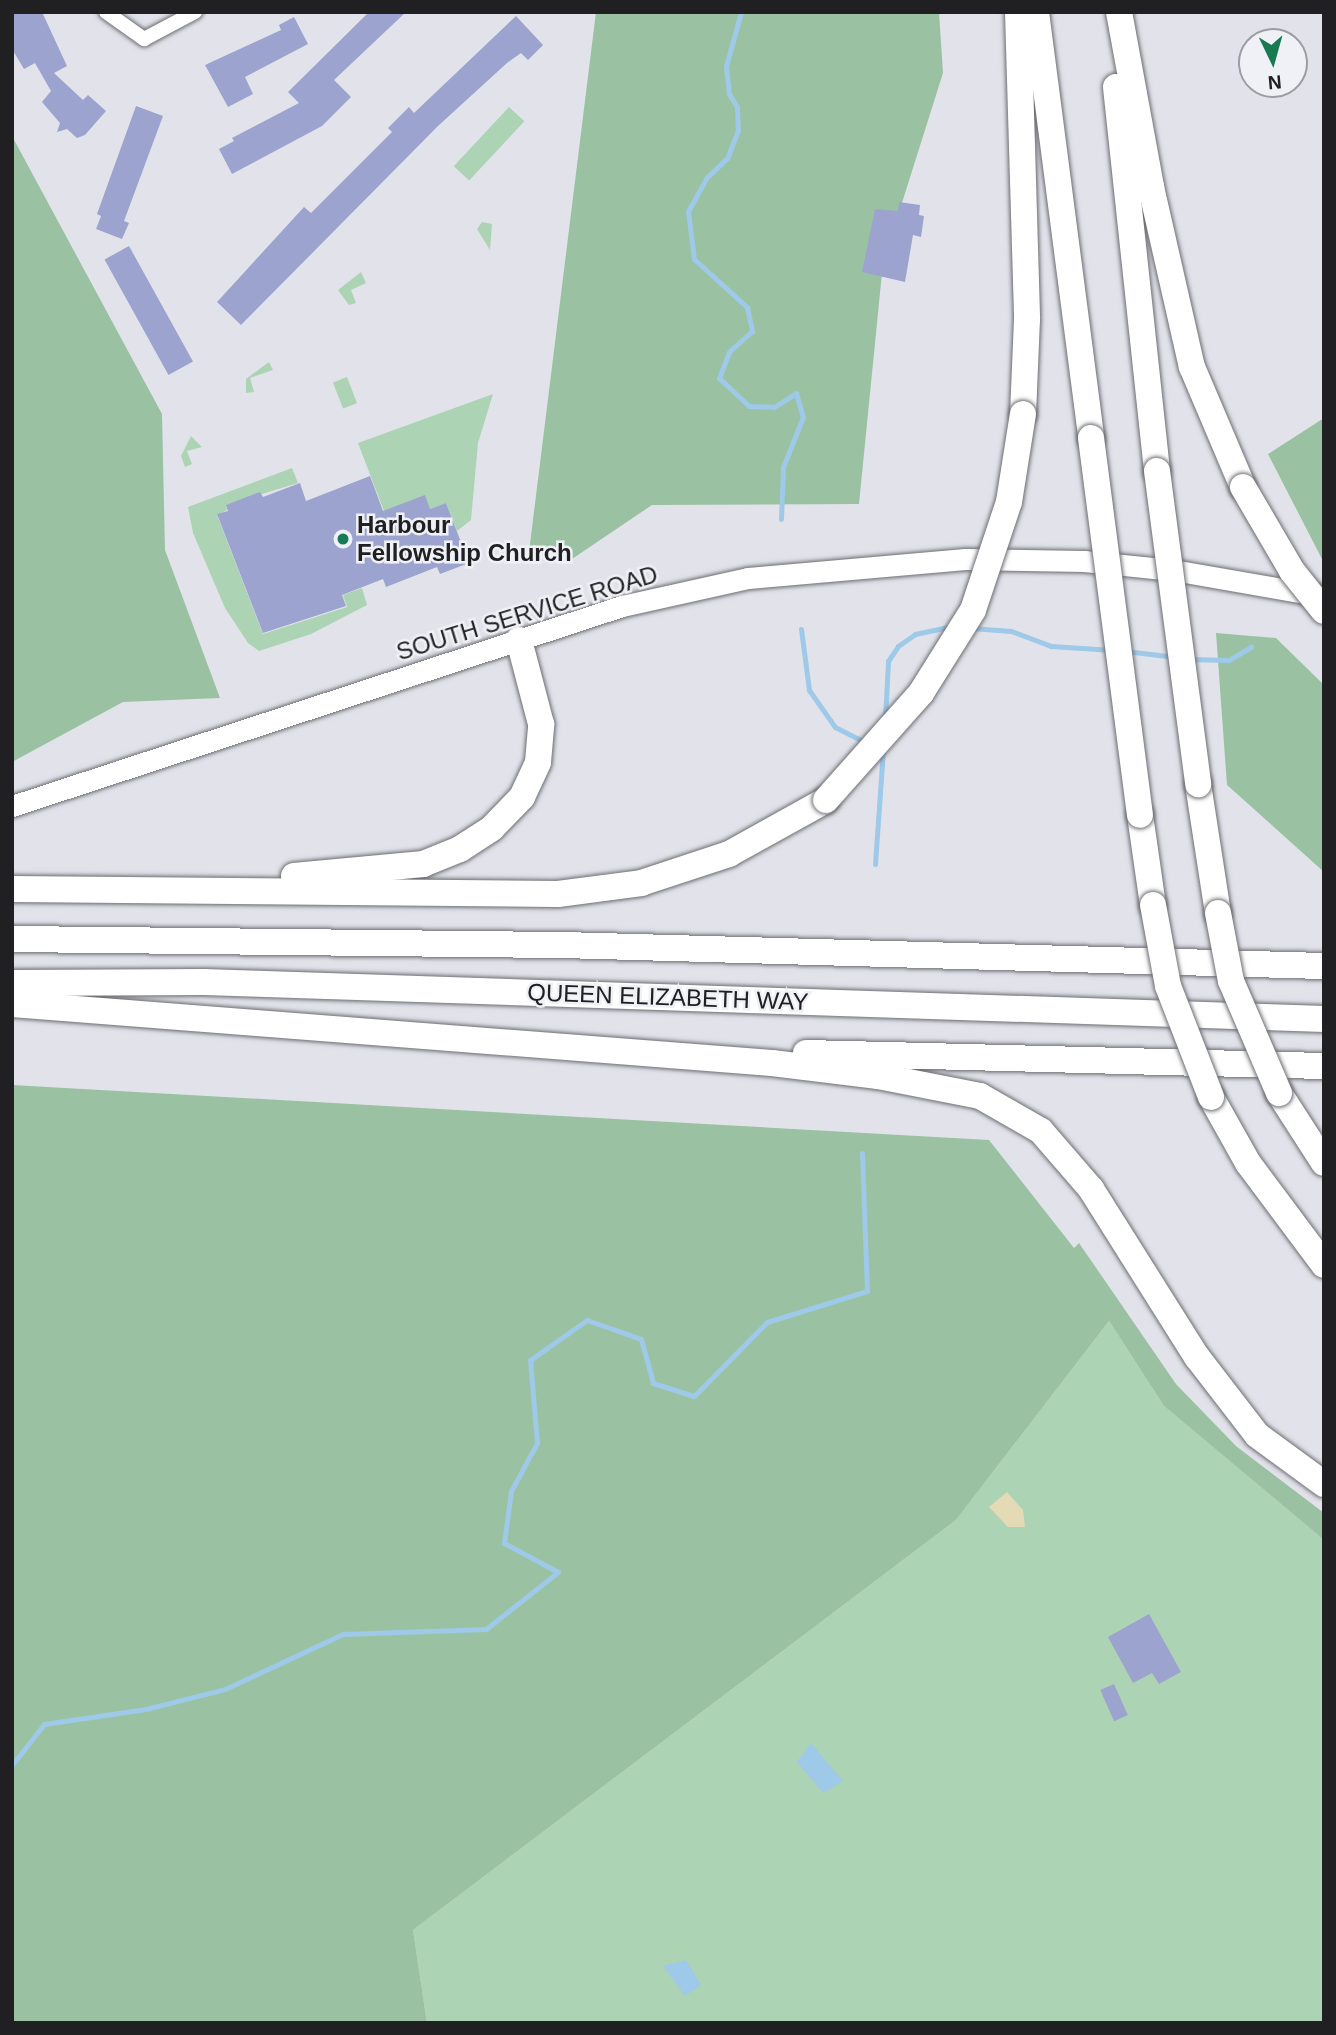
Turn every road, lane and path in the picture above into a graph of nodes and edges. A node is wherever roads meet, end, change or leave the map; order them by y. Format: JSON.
{"nodes":[{"id":1,"x":106,"y":12,"type":"edge"},
{"id":2,"x":195,"y":12,"type":"edge"},
{"id":3,"x":1018,"y":12,"type":"edge"},
{"id":4,"x":1036,"y":12,"type":"edge"},
{"id":5,"x":1108,"y":12,"type":"edge"},
{"id":6,"x":1119,"y":12,"type":"edge"},
{"id":7,"x":1324,"y":597,"type":"edge"},
{"id":8,"x":1324,"y":611,"type":"edge"},
{"id":9,"x":519,"y":640,"type":"junction"},
{"id":10,"x":12,"y":806,"type":"edge"},
{"id":11,"x":12,"y":889,"type":"edge"},
{"id":12,"x":100,"y":889,"type":"junction"},
{"id":13,"x":12,"y":939,"type":"edge"},
{"id":14,"x":1324,"y":965,"type":"edge"},
{"id":15,"x":12,"y":983,"type":"edge"},
{"id":16,"x":12,"y":1004,"type":"edge"},
{"id":17,"x":1324,"y":1019,"type":"edge"},
{"id":18,"x":626,"y":1054,"type":"junction"},
{"id":19,"x":1324,"y":1066,"type":"edge"},
{"id":20,"x":1324,"y":1163,"type":"edge"},
{"id":21,"x":1324,"y":1265,"type":"edge"},
{"id":22,"x":1324,"y":1485,"type":"edge"}],
"edges":[{"from":1,"to":2,"type":"street"},
{"from":3,"to":12,"type":"highway","bridge":true},
{"from":4,"to":21,"type":"highway","bridge":true},
{"from":5,"to":20,"type":"highway","bridge":true},
{"from":6,"to":8,"type":"highway","bridge":true},
{"from":7,"to":9,"type":"main road","name":"SOUTH SERVICE ROAD"},
{"from":9,"to":10,"type":"main road","name":"SOUTH SERVICE ROAD"},
{"from":9,"to":12,"type":"highway"},
{"from":11,"to":12,"type":"highway"},
{"from":13,"to":14,"type":"highway","name":"QUEEN ELIZABETH WAY"},
{"from":15,"to":17,"type":"highway","name":"QUEEN ELIZABETH WAY"},
{"from":16,"to":18,"type":"highway"},
{"from":18,"to":19,"type":"highway"},
{"from":18,"to":22,"type":"highway"}]}
